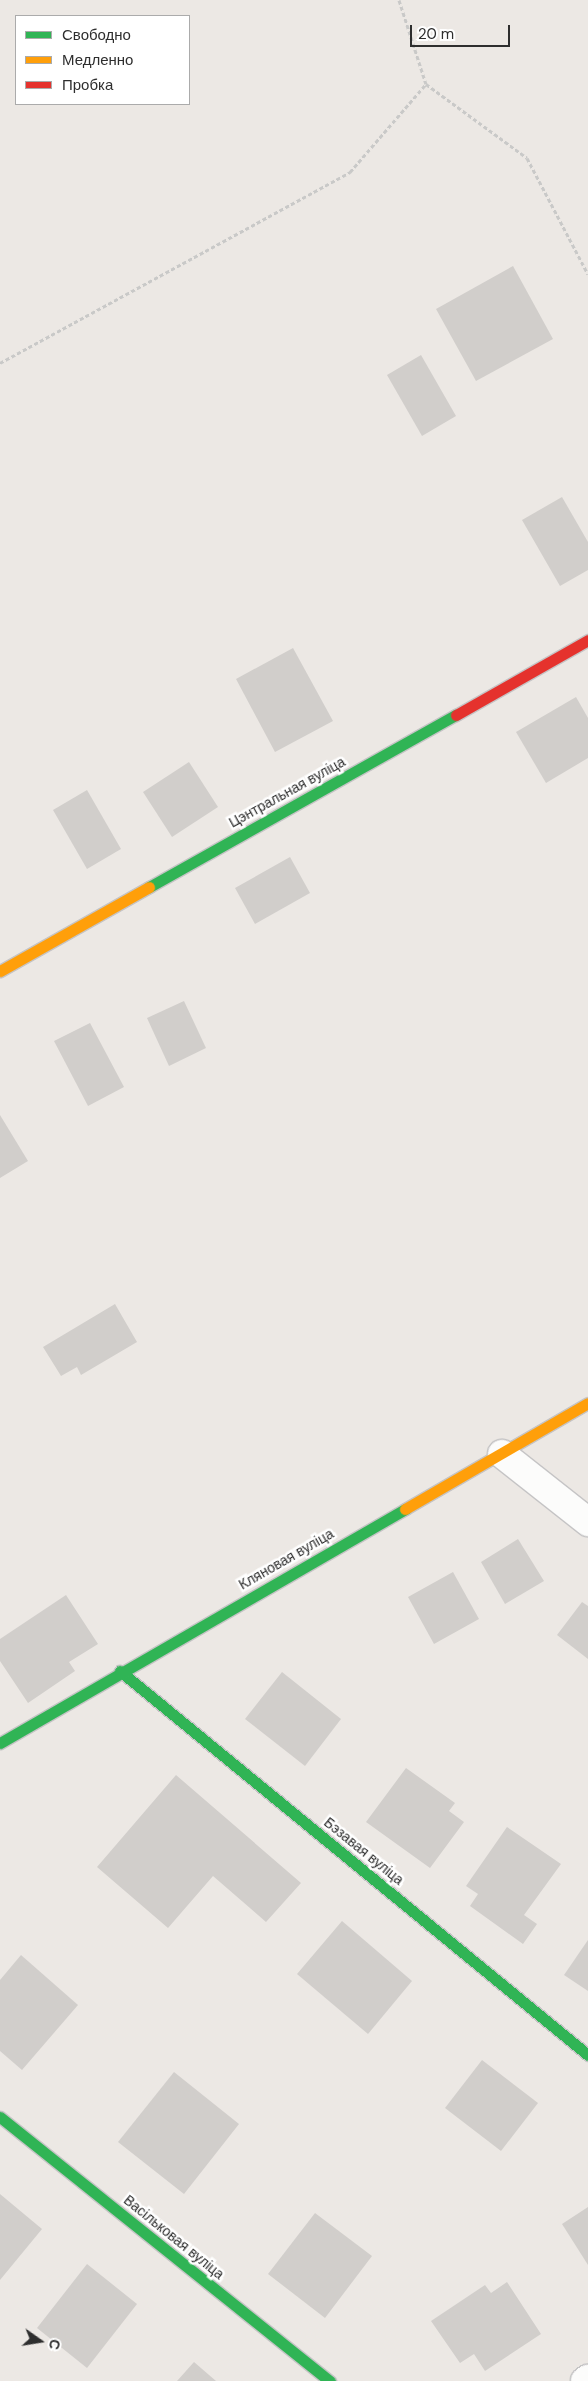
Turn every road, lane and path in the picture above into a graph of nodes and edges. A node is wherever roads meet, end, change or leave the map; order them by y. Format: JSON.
{"nodes":[{"id":1,"x":399,"y":0,"type":"edge"},
{"id":2,"x":426,"y":84,"type":"junction"},
{"id":3,"x":588,"y":274,"type":"edge"},
{"id":4,"x":0,"y":363,"type":"edge"},
{"id":5,"x":588,"y":640,"type":"edge"},
{"id":6,"x":0,"y":971,"type":"edge"},
{"id":7,"x":588,"y":1403,"type":"edge"},
{"id":8,"x":502,"y":1454,"type":"junction"},
{"id":9,"x":588,"y":1522,"type":"edge"},
{"id":10,"x":120,"y":1671,"type":"junction"},
{"id":11,"x":0,"y":1743,"type":"edge"},
{"id":12,"x":588,"y":2055,"type":"edge"},
{"id":13,"x":0,"y":2117,"type":"edge"},
{"id":14,"x":588,"y":2379,"type":"edge"},
{"id":15,"x":330,"y":2381,"type":"edge"},
{"id":16,"x":584,"y":2381,"type":"edge"}],
"edges":[{"from":1,"to":2,"type":"path"},
{"from":2,"to":3,"type":"path"},
{"from":2,"to":4,"type":"path"},
{"from":5,"to":6,"type":"street","name":"Цэнтральная вуліца"},
{"from":7,"to":8,"type":"street","name":"Кляновая вуліца"},
{"from":8,"to":9,"type":"street"},
{"from":8,"to":10,"type":"street","name":"Кляновая вуліца"},
{"from":10,"to":11,"type":"street","name":"Кляновая вуліца"},
{"from":10,"to":12,"type":"street","name":"Бэзавая вуліца"},
{"from":13,"to":15,"type":"street","name":"Васільковая вуліца"},
{"from":14,"to":16,"type":"street"}]}
